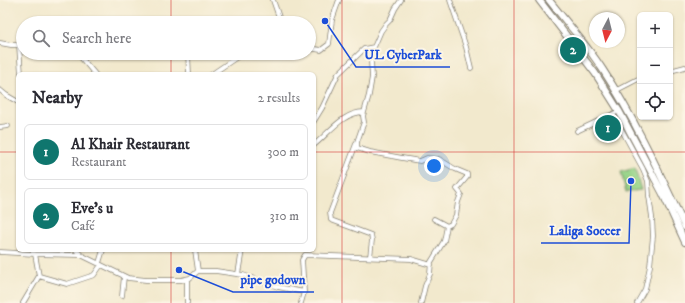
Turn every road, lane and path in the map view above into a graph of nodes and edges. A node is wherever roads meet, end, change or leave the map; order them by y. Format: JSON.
{"nodes":[{"id":1,"x":273,"y":0,"type":"edge"},
{"id":2,"x":401,"y":0,"type":"edge"},
{"id":3,"x":450,"y":0,"type":"edge"},
{"id":4,"x":539,"y":0,"type":"edge"},
{"id":5,"x":549,"y":0,"type":"edge"},
{"id":6,"x":338,"y":1,"type":"edge"},
{"id":7,"x":279,"y":16,"type":"edge"},
{"id":8,"x":0,"y":43,"type":"edge"},
{"id":9,"x":16,"y":46,"type":"edge"},
{"id":10,"x":374,"y":47,"type":"junction"},
{"id":11,"x":316,"y":49,"type":"edge"},
{"id":12,"x":21,"y":60,"type":"edge"},
{"id":13,"x":83,"y":60,"type":"edge"},
{"id":14,"x":188,"y":60,"type":"edge"},
{"id":15,"x":233,"y":60,"type":"edge"},
{"id":16,"x":685,"y":67,"type":"edge"},
{"id":17,"x":471,"y":68,"type":"dead end"},
{"id":18,"x":673,"y":69,"type":"edge"},
{"id":19,"x":21,"y":72,"type":"edge"},
{"id":20,"x":93,"y":72,"type":"edge"},
{"id":21,"x":189,"y":72,"type":"edge"},
{"id":22,"x":215,"y":72,"type":"edge"},
{"id":23,"x":637,"y":79,"type":"edge"},
{"id":24,"x":0,"y":90,"type":"edge"},
{"id":25,"x":615,"y":90,"type":"junction"},
{"id":26,"x":16,"y":101,"type":"edge"},
{"id":27,"x":364,"y":112,"type":"junction"},
{"id":28,"x":616,"y":113,"type":"junction"},
{"id":29,"x":316,"y":118,"type":"edge"},
{"id":30,"x":8,"y":126,"type":"dead end"},
{"id":31,"x":0,"y":127,"type":"edge"},
{"id":32,"x":577,"y":131,"type":"dead end"},
{"id":33,"x":357,"y":142,"type":"junction"},
{"id":34,"x":316,"y":144,"type":"edge"},
{"id":35,"x":434,"y":219,"type":"dead end"},
{"id":36,"x":447,"y":226,"type":"junction"},
{"id":37,"x":685,"y":227,"type":"edge"},
{"id":38,"x":685,"y":242,"type":"edge"},
{"id":39,"x":0,"y":252,"type":"edge"},
{"id":40,"x":78,"y":252,"type":"edge"},
{"id":41,"x":103,"y":252,"type":"edge"},
{"id":42,"x":195,"y":252,"type":"edge"},
{"id":43,"x":242,"y":252,"type":"edge"},
{"id":44,"x":35,"y":254,"type":"junction"},
{"id":45,"x":80,"y":255,"type":"junction"},
{"id":46,"x":370,"y":257,"type":"junction"},
{"id":47,"x":100,"y":264,"type":"junction"},
{"id":48,"x":431,"y":265,"type":"junction"},
{"id":49,"x":198,"y":271,"type":"junction"},
{"id":50,"x":238,"y":274,"type":"junction"},
{"id":51,"x":39,"y":276,"type":"junction"},
{"id":52,"x":124,"y":276,"type":"junction"},
{"id":53,"x":187,"y":279,"type":"junction"},
{"id":54,"x":304,"y":292,"type":"junction"},
{"id":55,"x":122,"y":296,"type":"dead end"},
{"id":56,"x":23,"y":303,"type":"edge"},
{"id":57,"x":187,"y":303,"type":"edge"},
{"id":58,"x":301,"y":303,"type":"edge"},
{"id":59,"x":420,"y":303,"type":"edge"},
{"id":60,"x":638,"y":303,"type":"edge"}],
"edges":[{"from":1,"to":7,"type":"street"},
{"from":2,"to":10,"type":"street"},
{"from":3,"to":17,"type":"street"},
{"from":4,"to":28,"type":"highway"},
{"from":5,"to":25,"type":"highway"},
{"from":6,"to":11,"type":"street"},
{"from":8,"to":9,"type":"street"},
{"from":10,"to":27,"type":"street"},
{"from":10,"to":29,"type":"street"},
{"from":12,"to":19,"type":"street"},
{"from":13,"to":20,"type":"street"},
{"from":14,"to":21,"type":"street"},
{"from":15,"to":22,"type":"street"},
{"from":16,"to":18,"type":"street"},
{"from":23,"to":25,"type":"street"},
{"from":24,"to":26,"type":"street"},
{"from":25,"to":37,"type":"highway"},
{"from":27,"to":33,"type":"street"},
{"from":27,"to":34,"type":"street"},
{"from":28,"to":32,"type":"street"},
{"from":28,"to":38,"type":"highway"},
{"from":28,"to":60,"type":"street"},
{"from":30,"to":31,"type":"street"},
{"from":33,"to":36,"type":"street"},
{"from":33,"to":46,"type":"street"},
{"from":35,"to":36,"type":"street"},
{"from":36,"to":48,"type":"street"},
{"from":39,"to":44,"type":"street"},
{"from":40,"to":45,"type":"street"},
{"from":41,"to":47,"type":"street"},
{"from":42,"to":49,"type":"street"},
{"from":43,"to":50,"type":"street"},
{"from":44,"to":45,"type":"street"},
{"from":44,"to":51,"type":"street"},
{"from":45,"to":47,"type":"street"},
{"from":46,"to":48,"type":"street"},
{"from":46,"to":54,"type":"street"},
{"from":47,"to":51,"type":"street"},
{"from":47,"to":52,"type":"street"},
{"from":48,"to":59,"type":"street"},
{"from":49,"to":50,"type":"street"},
{"from":49,"to":53,"type":"street"},
{"from":50,"to":54,"type":"street"},
{"from":51,"to":56,"type":"street"},
{"from":52,"to":53,"type":"street"},
{"from":52,"to":55,"type":"street"},
{"from":53,"to":57,"type":"street"},
{"from":54,"to":58,"type":"street"}]}
